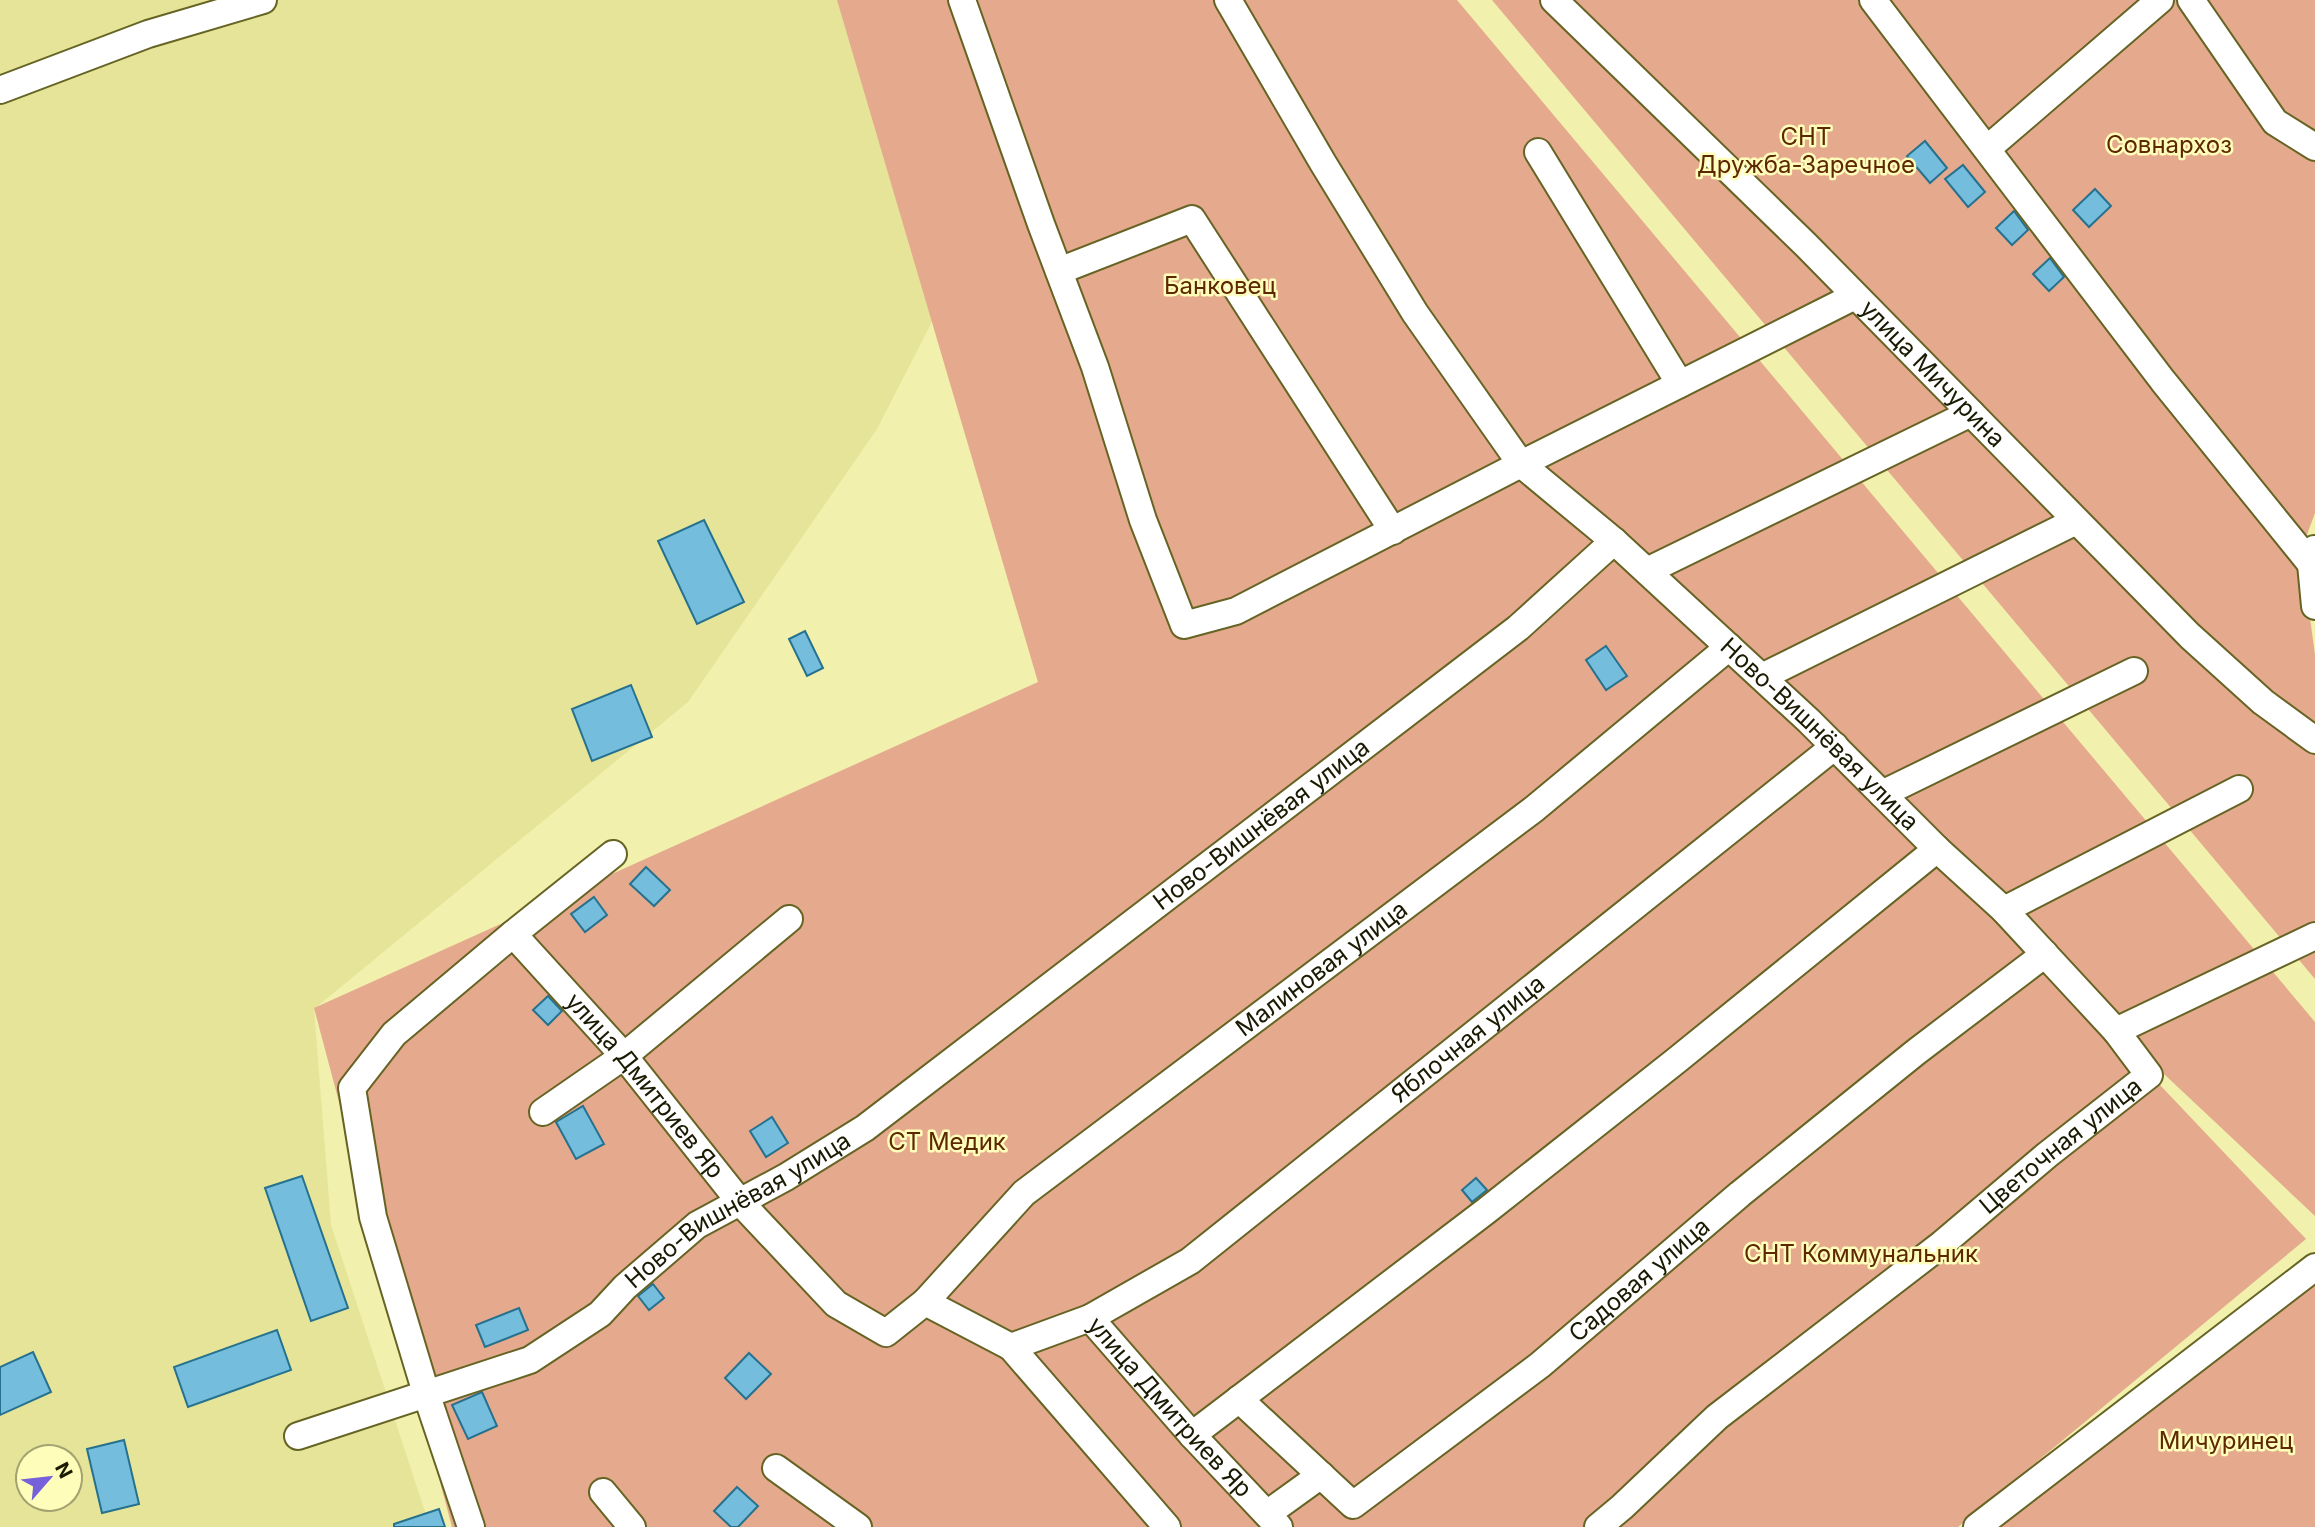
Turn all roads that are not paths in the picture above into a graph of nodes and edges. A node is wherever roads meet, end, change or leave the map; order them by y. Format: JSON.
{"nodes":[{"id":1,"x":263,"y":0,"type":"edge"},
{"id":2,"x":962,"y":0,"type":"edge"},
{"id":3,"x":1228,"y":0,"type":"edge"},
{"id":4,"x":1554,"y":0,"type":"edge"},
{"id":5,"x":1873,"y":0,"type":"edge"},
{"id":6,"x":2160,"y":0,"type":"edge"},
{"id":7,"x":2191,"y":0,"type":"edge"},
{"id":8,"x":0,"y":90,"type":"edge"},
{"id":9,"x":2315,"y":147,"type":"edge"},
{"id":10,"x":1987,"y":149,"type":"junction"},
{"id":11,"x":1538,"y":152,"type":"dead end"},
{"id":12,"x":1059,"y":271,"type":"junction"},
{"id":13,"x":1855,"y":296,"type":"junction"},
{"id":14,"x":1680,"y":384,"type":"junction"},
{"id":15,"x":1971,"y":413,"type":"junction"},
{"id":16,"x":1521,"y":464,"type":"junction"},
{"id":17,"x":2076,"y":521,"type":"junction"},
{"id":18,"x":1393,"y":531,"type":"junction"},
{"id":19,"x":1614,"y":541,"type":"junction"},
{"id":20,"x":2313,"y":554,"type":"edge"},
{"id":21,"x":1647,"y":571,"type":"junction"},
{"id":22,"x":2315,"y":606,"type":"edge"},
{"id":23,"x":1730,"y":647,"type":"junction"},
{"id":24,"x":2134,"y":671,"type":"dead end"},
{"id":25,"x":1762,"y":677,"type":"junction"},
{"id":26,"x":2315,"y":740,"type":"edge"},
{"id":27,"x":1835,"y":746,"type":"junction"},
{"id":28,"x":2239,"y":789,"type":"dead end"},
{"id":29,"x":1882,"y":794,"type":"junction"},
{"id":30,"x":1937,"y":849,"type":"junction"},
{"id":31,"x":613,"y":854,"type":"dead end"},
{"id":32,"x":2004,"y":909,"type":"junction"},
{"id":33,"x":789,"y":919,"type":"dead end"},
{"id":34,"x":513,"y":934,"type":"junction"},
{"id":35,"x":2315,"y":936,"type":"edge"},
{"id":36,"x":2045,"y":954,"type":"junction"},
{"id":37,"x":2116,"y":1031,"type":"junction"},
{"id":38,"x":624,"y":1056,"type":"junction"},
{"id":39,"x":543,"y":1112,"type":"dead end"},
{"id":40,"x":740,"y":1202,"type":"junction"},
{"id":41,"x":2315,"y":1267,"type":"edge"},
{"id":42,"x":925,"y":1302,"type":"junction"},
{"id":43,"x":1090,"y":1318,"type":"junction"},
{"id":44,"x":1011,"y":1347,"type":"junction"},
{"id":45,"x":426,"y":1393,"type":"junction"},
{"id":46,"x":1239,"y":1399,"type":"junction"},
{"id":47,"x":1192,"y":1434,"type":"junction"},
{"id":48,"x":298,"y":1436,"type":"dead end"},
{"id":49,"x":776,"y":1468,"type":"dead end"},
{"id":50,"x":1321,"y":1475,"type":"junction"},
{"id":51,"x":603,"y":1492,"type":"dead end"},
{"id":52,"x":1273,"y":1520,"type":"edge"},
{"id":53,"x":471,"y":1527,"type":"edge"},
{"id":54,"x":632,"y":1527,"type":"edge"},
{"id":55,"x":858,"y":1527,"type":"edge"},
{"id":56,"x":1167,"y":1527,"type":"edge"},
{"id":57,"x":1598,"y":1527,"type":"edge"},
{"id":58,"x":1977,"y":1527,"type":"edge"}],
"edges":[{"from":1,"to":8,"type":"street"},
{"from":2,"to":12,"type":"street"},
{"from":3,"to":16,"type":"street"},
{"from":4,"to":13,"type":"street","name":"улица Мичурина"},
{"from":5,"to":10,"type":"street"},
{"from":6,"to":10,"type":"street"},
{"from":7,"to":9,"type":"street"},
{"from":10,"to":20,"type":"street"},
{"from":11,"to":14,"type":"street"},
{"from":12,"to":18,"type":"street"},
{"from":12,"to":18,"type":"street"},
{"from":13,"to":14,"type":"street"},
{"from":13,"to":15,"type":"street","name":"улица Мичурина"},
{"from":14,"to":16,"type":"street"},
{"from":15,"to":17,"type":"street","name":"улица Мичурина"},
{"from":15,"to":21,"type":"street"},
{"from":16,"to":18,"type":"street"},
{"from":16,"to":19,"type":"street"},
{"from":17,"to":25,"type":"street"},
{"from":17,"to":26,"type":"street","name":"улица Мичурина"},
{"from":19,"to":21,"type":"street","name":"Ново-Вишнёвая улица"},
{"from":19,"to":40,"type":"street","name":"Ново-Вишнёвая улица"},
{"from":20,"to":22,"type":"street"},
{"from":21,"to":23,"type":"street","name":"Ново-Вишнёвая улица"},
{"from":23,"to":25,"type":"street","name":"Ново-Вишнёвая улица"},
{"from":23,"to":42,"type":"street","name":"Малиновая улица"},
{"from":24,"to":29,"type":"street"},
{"from":25,"to":27,"type":"street","name":"Ново-Вишнёвая улица"},
{"from":27,"to":29,"type":"street","name":"Ново-Вишнёвая улица"},
{"from":27,"to":43,"type":"street","name":"Яблочная улица"},
{"from":28,"to":32,"type":"street"},
{"from":29,"to":30,"type":"street","name":"Ново-Вишнёвая улица"},
{"from":30,"to":32,"type":"street","name":"Ново-Вишнёвая улица"},
{"from":30,"to":46,"type":"street"},
{"from":31,"to":34,"type":"street"},
{"from":32,"to":36,"type":"street","name":"Ново-Вишнёвая улица"},
{"from":33,"to":38,"type":"street"},
{"from":34,"to":38,"type":"street","name":"улица Дмитриев Яр"},
{"from":34,"to":45,"type":"street"},
{"from":35,"to":37,"type":"street"},
{"from":36,"to":37,"type":"street","name":"Ново-Вишнёвая улица"},
{"from":36,"to":50,"type":"street","name":"Садовая улица"},
{"from":37,"to":57,"type":"street","name":"Цветочная улица"},
{"from":38,"to":39,"type":"street"},
{"from":38,"to":40,"type":"street","name":"улица Дмитриев Яр"},
{"from":40,"to":42,"type":"street","name":"улица Дмитриев Яр"},
{"from":40,"to":45,"type":"street","name":"Ново-Вишнёвая улица"},
{"from":41,"to":58,"type":"street"},
{"from":42,"to":44,"type":"street"},
{"from":43,"to":44,"type":"street","name":"улица Дмитриев Яр"},
{"from":43,"to":47,"type":"street","name":"улица Дмитриев Яр"},
{"from":44,"to":56,"type":"street"},
{"from":45,"to":48,"type":"street","name":"Ново-Вишнёвая улица"},
{"from":45,"to":53,"type":"street"},
{"from":46,"to":47,"type":"street"},
{"from":46,"to":50,"type":"street","name":"Садовая улица"},
{"from":47,"to":52,"type":"street","name":"улица Дмитриев Яр"},
{"from":49,"to":55,"type":"street"},
{"from":50,"to":52,"type":"street"},
{"from":51,"to":54,"type":"street"}]}
